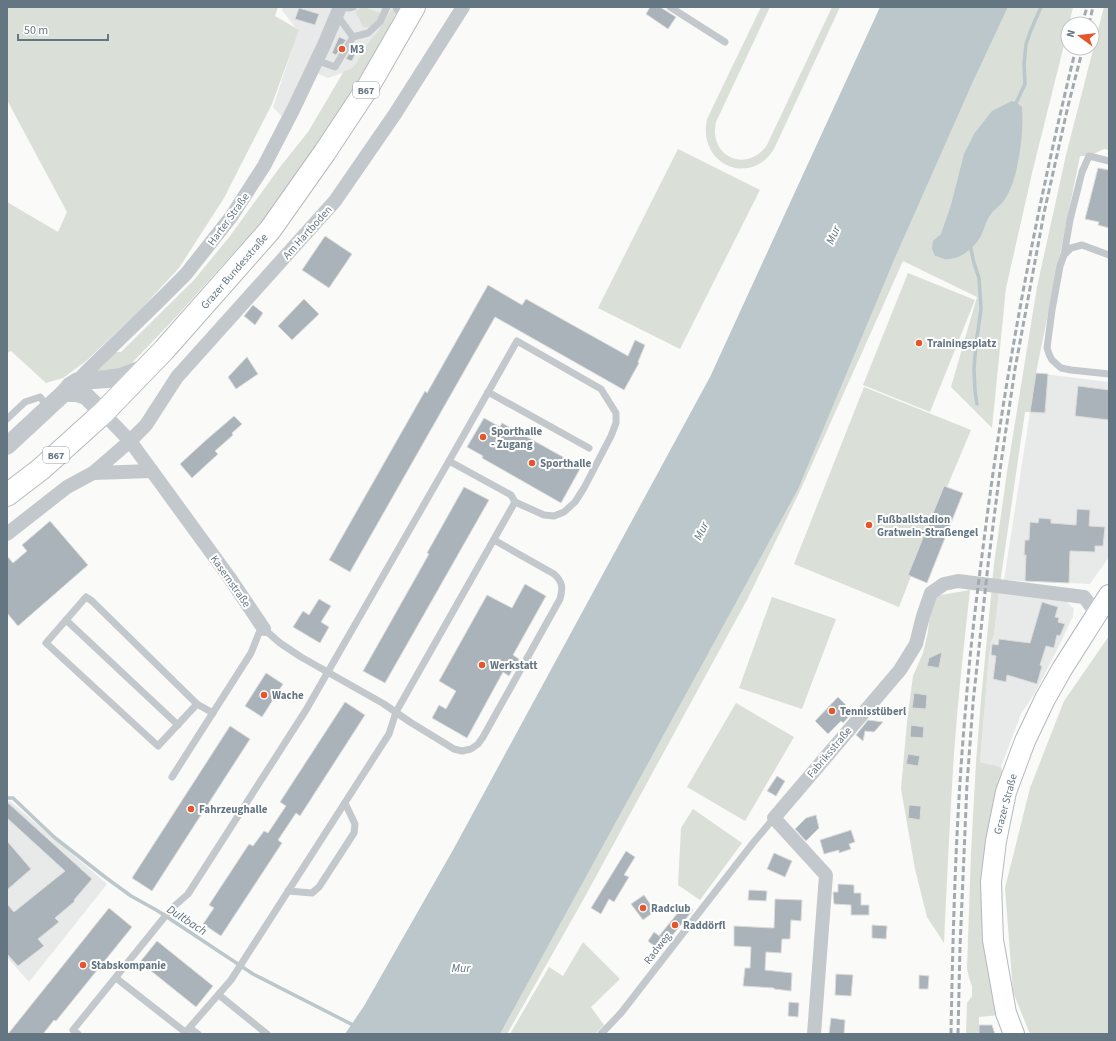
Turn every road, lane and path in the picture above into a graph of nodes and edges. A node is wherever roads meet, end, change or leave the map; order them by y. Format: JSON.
{"nodes":[{"id":1,"x":353,"y":7,"type":"edge"},
{"id":2,"x":387,"y":7,"type":"edge"},
{"id":3,"x":414,"y":7,"type":"edge"},
{"id":4,"x":463,"y":7,"type":"edge"},
{"id":5,"x":674,"y":8,"type":"edge"},
{"id":6,"x":340,"y":10,"type":"edge"},
{"id":7,"x":400,"y":16,"type":"edge"},
{"id":8,"x":353,"y":37,"type":"junction"},
{"id":9,"x":726,"y":42,"type":"dead end"},
{"id":10,"x":316,"y":60,"type":"junction"},
{"id":11,"x":1109,"y":161,"type":"edge"},
{"id":12,"x":1064,"y":255,"type":"junction"},
{"id":13,"x":1109,"y":255,"type":"edge"},
{"id":14,"x":148,"y":367,"type":"junction"},
{"id":15,"x":1109,"y":374,"type":"edge"},
{"id":16,"x":87,"y":378,"type":"junction"},
{"id":17,"x":488,"y":392,"type":"junction"},
{"id":18,"x":64,"y":393,"type":"junction"},
{"id":19,"x":48,"y":407,"type":"junction"},
{"id":20,"x":103,"y":413,"type":"junction"},
{"id":21,"x":7,"y":419,"type":"edge"},
{"id":22,"x":130,"y":441,"type":"junction"},
{"id":23,"x":7,"y":446,"type":"edge"},
{"id":24,"x":589,"y":448,"type":"dead end"},
{"id":25,"x":449,"y":461,"type":"junction"},
{"id":26,"x":152,"y":471,"type":"junction"},
{"id":27,"x":93,"y":473,"type":"junction"},
{"id":28,"x":7,"y":495,"type":"edge"},
{"id":29,"x":515,"y":502,"type":"junction"},
{"id":30,"x":7,"y":534,"type":"edge"},
{"id":31,"x":494,"y":540,"type":"junction"},
{"id":32,"x":1109,"y":595,"type":"edge"},
{"id":33,"x":1097,"y":614,"type":"junction"},
{"id":34,"x":66,"y":620,"type":"junction"},
{"id":35,"x":264,"y":629,"type":"junction"},
{"id":36,"x":328,"y":672,"type":"junction"},
{"id":37,"x":197,"y":704,"type":"junction"},
{"id":38,"x":396,"y":712,"type":"junction"},
{"id":39,"x":213,"y":713,"type":"junction"},
{"id":40,"x":178,"y":725,"type":"junction"},
{"id":41,"x":172,"y":777,"type":"dead end"},
{"id":42,"x":345,"y":803,"type":"junction"},
{"id":43,"x":774,"y":818,"type":"junction"},
{"id":44,"x":288,"y":891,"type":"junction"},
{"id":45,"x":116,"y":978,"type":"junction"},
{"id":46,"x":219,"y":995,"type":"junction"},
{"id":47,"x":186,"y":1031,"type":"edge"},
{"id":48,"x":78,"y":1034,"type":"edge"},
{"id":49,"x":198,"y":1034,"type":"edge"},
{"id":50,"x":267,"y":1034,"type":"edge"},
{"id":51,"x":600,"y":1034,"type":"edge"},
{"id":52,"x":814,"y":1034,"type":"edge"},
{"id":53,"x":1014,"y":1034,"type":"edge"}],
"edges":[{"from":1,"to":6,"type":"lane"},
{"from":2,"to":8,"type":"lane"},
{"from":3,"to":7,"type":"main road","name":"Grazer Bundesstraße","number":"B67"},
{"from":4,"to":22,"type":"street","name":"Am Hartboden"},
{"from":5,"to":9,"type":"lane"},
{"from":6,"to":8,"type":"lane"},
{"from":6,"to":10,"type":"street","name":"Harter Straße"},
{"from":7,"to":14,"type":"main road","name":"Grazer Bundesstraße","number":"B67"},
{"from":8,"to":10,"type":"lane"},
{"from":10,"to":16,"type":"street","name":"Harter Straße"},
{"from":11,"to":12,"type":"lane"},
{"from":12,"to":13,"type":"lane"},
{"from":12,"to":15,"type":"lane"},
{"from":14,"to":16,"type":"street"},
{"from":14,"to":20,"type":"main road","name":"Grazer Bundesstraße","number":"B67"},
{"from":16,"to":18,"type":"street","name":"Harter Straße"},
{"from":16,"to":20,"type":"street"},
{"from":17,"to":24,"type":"lane"},
{"from":17,"to":25,"type":"lane"},
{"from":17,"to":29,"type":"lane"},
{"from":18,"to":19,"type":"street","name":"Harter Straße"},
{"from":18,"to":20,"type":"street"},
{"from":19,"to":21,"type":"lane"},
{"from":19,"to":23,"type":"street","name":"Harter Straße"},
{"from":20,"to":22,"type":"street","name":"Kasernstraße"},
{"from":20,"to":28,"type":"main road","name":"Grazer Bundesstraße","number":"B67"},
{"from":22,"to":26,"type":"street","name":"Kasernstraße"},
{"from":22,"to":27,"type":"street"},
{"from":25,"to":29,"type":"lane"},
{"from":25,"to":36,"type":"lane"},
{"from":26,"to":27,"type":"street"},
{"from":26,"to":35,"type":"street","name":"Kasernstraße"},
{"from":27,"to":30,"type":"street"},
{"from":29,"to":31,"type":"lane"},
{"from":31,"to":38,"type":"lane"},
{"from":31,"to":38,"type":"lane","name":"Kasernstraße"},
{"from":32,"to":33,"type":"main road","name":"Grazer Straße"},
{"from":33,"to":43,"type":"street","name":"Fabriksstraße"},
{"from":33,"to":53,"type":"main road","name":"Grazer Straße"},
{"from":34,"to":37,"type":"lane"},
{"from":34,"to":40,"type":"lane"},
{"from":34,"to":40,"type":"lane"},
{"from":35,"to":36,"type":"lane","name":"Kasernstraße"},
{"from":35,"to":39,"type":"lane"},
{"from":36,"to":38,"type":"lane","name":"Kasernstraße"},
{"from":36,"to":45,"type":"lane"},
{"from":37,"to":39,"type":"lane"},
{"from":37,"to":40,"type":"lane"},
{"from":38,"to":42,"type":"lane"},
{"from":39,"to":41,"type":"lane"},
{"from":42,"to":44,"type":"lane"},
{"from":42,"to":44,"type":"lane"},
{"from":43,"to":51,"type":"lane","name":"Radweg"},
{"from":43,"to":52,"type":"street"},
{"from":44,"to":46,"type":"lane"},
{"from":45,"to":47,"type":"lane"},
{"from":45,"to":48,"type":"lane"},
{"from":46,"to":47,"type":"lane"},
{"from":46,"to":50,"type":"lane"},
{"from":47,"to":49,"type":"lane"}]}
